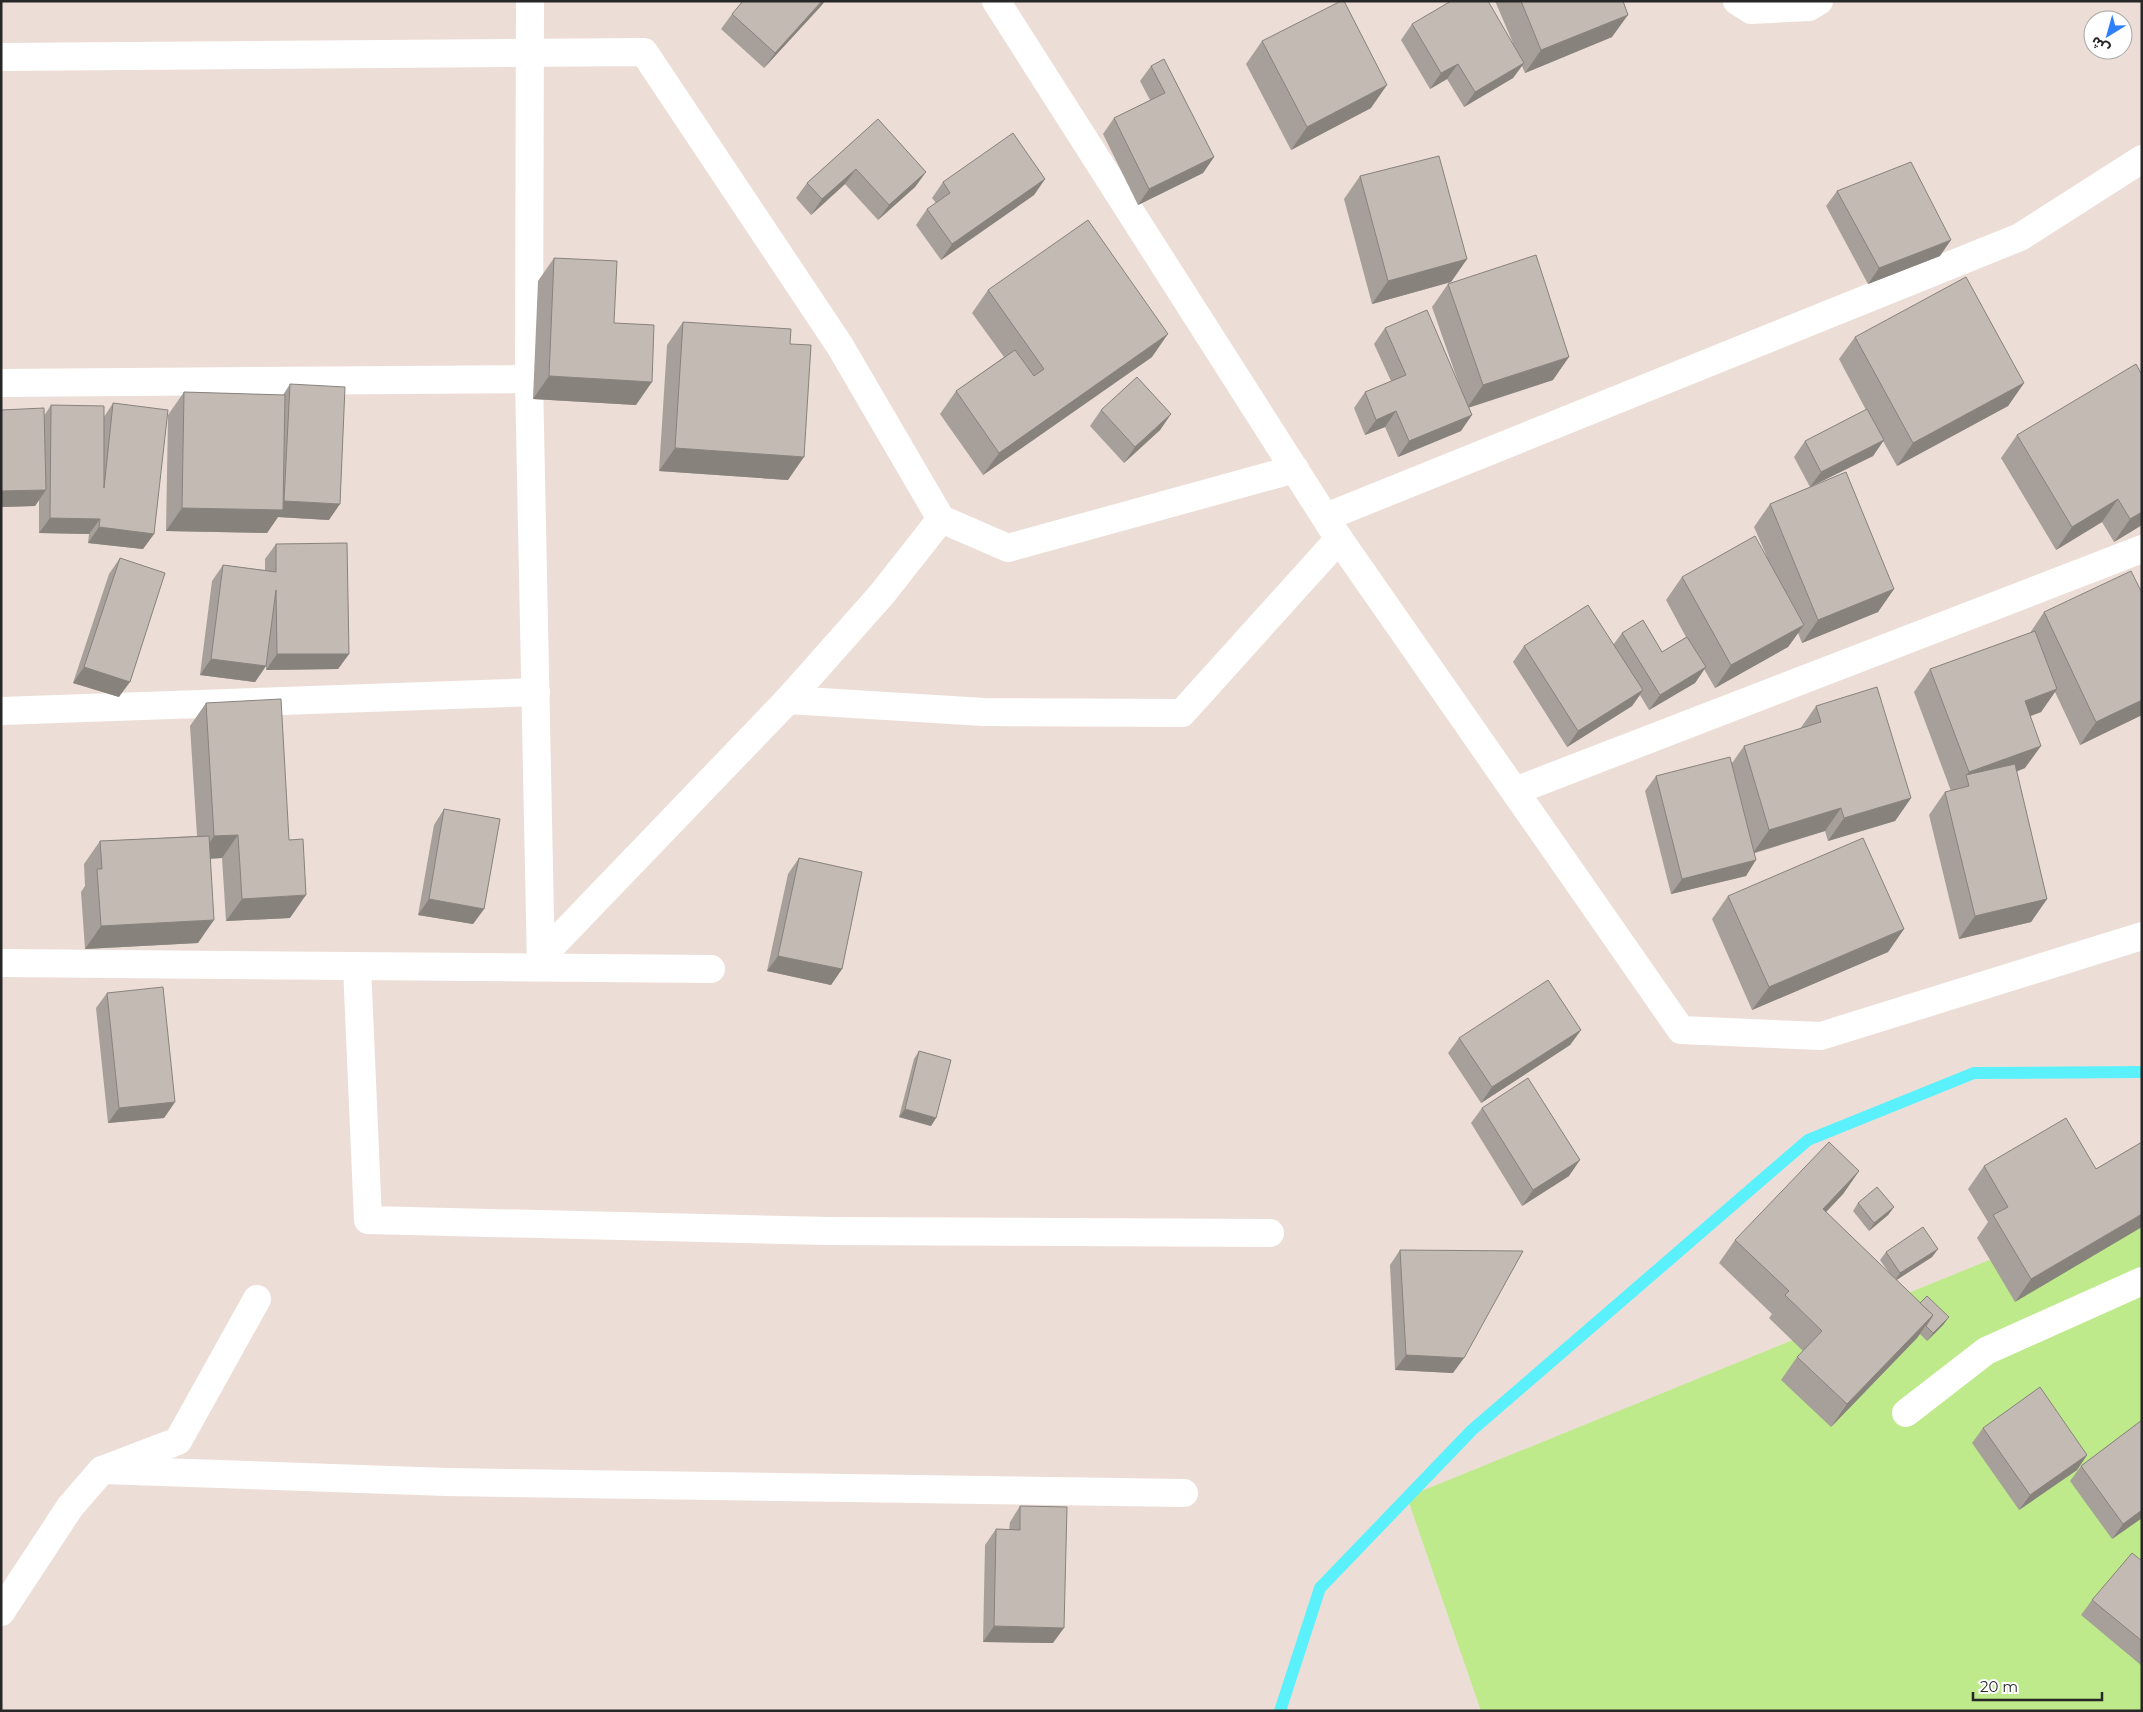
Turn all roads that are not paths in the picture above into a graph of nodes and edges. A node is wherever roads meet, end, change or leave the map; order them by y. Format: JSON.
{"nodes":[{"id":1,"x":530,"y":1,"type":"edge"},
{"id":2,"x":996,"y":1,"type":"edge"},
{"id":3,"x":1737,"y":1,"type":"edge"},
{"id":4,"x":1819,"y":1,"type":"edge"},
{"id":5,"x":530,"y":53,"type":"junction"},
{"id":6,"x":1,"y":57,"type":"edge"},
{"id":7,"x":2142,"y":159,"type":"edge"},
{"id":8,"x":529,"y":379,"type":"junction"},
{"id":9,"x":1,"y":383,"type":"edge"},
{"id":10,"x":1295,"y":469,"type":"junction"},
{"id":11,"x":941,"y":519,"type":"junction"},
{"id":12,"x":1332,"y":528,"type":"junction"},
{"id":13,"x":2142,"y":549,"type":"edge"},
{"id":14,"x":536,"y":692,"type":"junction"},
{"id":15,"x":788,"y":700,"type":"junction"},
{"id":16,"x":1,"y":711,"type":"edge"},
{"id":17,"x":1516,"y":791,"type":"junction"},
{"id":18,"x":2142,"y":936,"type":"edge"},
{"id":19,"x":541,"y":962,"type":"junction"},
{"id":20,"x":1,"y":963,"type":"edge"},
{"id":21,"x":357,"y":966,"type":"junction"},
{"id":22,"x":711,"y":969,"type":"dead end"},
{"id":23,"x":1270,"y":1233,"type":"dead end"},
{"id":24,"x":2142,"y":1280,"type":"edge"},
{"id":25,"x":257,"y":1299,"type":"dead end"},
{"id":26,"x":1906,"y":1413,"type":"dead end"},
{"id":27,"x":102,"y":1470,"type":"junction"},
{"id":28,"x":1184,"y":1494,"type":"dead end"},
{"id":29,"x":1,"y":1612,"type":"edge"}],
"edges":[{"from":1,"to":5,"type":"street"},
{"from":2,"to":10,"type":"street"},
{"from":3,"to":4,"type":"street"},
{"from":5,"to":6,"type":"street"},
{"from":5,"to":8,"type":"street"},
{"from":5,"to":11,"type":"street"},
{"from":7,"to":12,"type":"street"},
{"from":8,"to":9,"type":"street"},
{"from":8,"to":14,"type":"street"},
{"from":10,"to":11,"type":"street"},
{"from":10,"to":12,"type":"street"},
{"from":11,"to":15,"type":"street"},
{"from":12,"to":15,"type":"street"},
{"from":12,"to":17,"type":"street"},
{"from":13,"to":17,"type":"street"},
{"from":14,"to":16,"type":"street"},
{"from":14,"to":19,"type":"street"},
{"from":15,"to":19,"type":"street"},
{"from":17,"to":18,"type":"street"},
{"from":19,"to":21,"type":"street"},
{"from":19,"to":22,"type":"street"},
{"from":20,"to":21,"type":"street"},
{"from":21,"to":23,"type":"street"},
{"from":24,"to":26,"type":"street"},
{"from":25,"to":27,"type":"street"},
{"from":27,"to":28,"type":"street"},
{"from":27,"to":29,"type":"street"}]}
